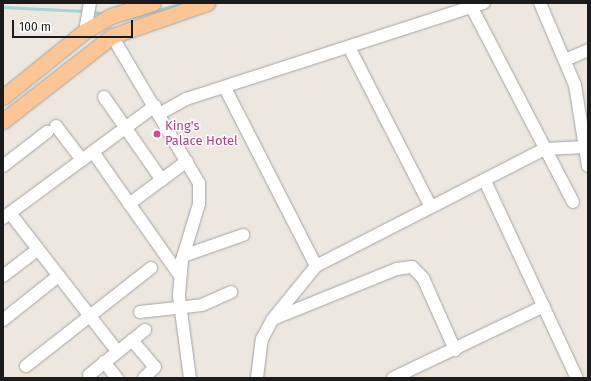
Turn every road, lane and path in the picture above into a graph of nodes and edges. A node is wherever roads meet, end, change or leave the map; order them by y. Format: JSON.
{"nodes":[{"id":1,"x":90,"y":3,"type":"edge"},
{"id":2,"x":133,"y":3,"type":"edge"},
{"id":3,"x":207,"y":3,"type":"edge"},
{"id":4,"x":484,"y":3,"type":"edge"},
{"id":5,"x":540,"y":3,"type":"edge"},
{"id":6,"x":151,"y":4,"type":"edge"},
{"id":7,"x":471,"y":6,"type":"junction"},
{"id":8,"x":85,"y":31,"type":"junction"},
{"id":9,"x":112,"y":36,"type":"junction"},
{"id":10,"x":349,"y":47,"type":"junction"},
{"id":11,"x":588,"y":50,"type":"edge"},
{"id":12,"x":565,"y":60,"type":"junction"},
{"id":13,"x":225,"y":88,"type":"junction"},
{"id":14,"x":582,"y":90,"type":"edge"},
{"id":15,"x":3,"y":97,"type":"edge"},
{"id":16,"x":104,"y":97,"type":"dead end"},
{"id":17,"x":157,"y":110,"type":"junction"},
{"id":18,"x":3,"y":121,"type":"edge"},
{"id":19,"x":125,"y":128,"type":"junction"},
{"id":20,"x":585,"y":147,"type":"junction"},
{"id":21,"x":545,"y":149,"type":"junction"},
{"id":22,"x":93,"y":152,"type":"junction"},
{"id":23,"x":82,"y":160,"type":"junction"},
{"id":24,"x":186,"y":161,"type":"junction"},
{"id":25,"x":3,"y":166,"type":"edge"},
{"id":26,"x":588,"y":166,"type":"edge"},
{"id":27,"x":162,"y":180,"type":"junction"},
{"id":28,"x":484,"y":181,"type":"junction"},
{"id":29,"x":574,"y":202,"type":"dead end"},
{"id":30,"x":129,"y":204,"type":"junction"},
{"id":31,"x":430,"y":205,"type":"junction"},
{"id":32,"x":6,"y":216,"type":"edge"},
{"id":33,"x":244,"y":235,"type":"dead end"},
{"id":34,"x":37,"y":250,"type":"junction"},
{"id":35,"x":183,"y":256,"type":"junction"},
{"id":36,"x":316,"y":266,"type":"junction"},
{"id":37,"x":151,"y":268,"type":"dead end"},
{"id":38,"x":3,"y":276,"type":"edge"},
{"id":39,"x":180,"y":276,"type":"junction"},
{"id":40,"x":57,"y":277,"type":"junction"},
{"id":41,"x":231,"y":292,"type":"dead end"},
{"id":42,"x":544,"y":306,"type":"junction"},
{"id":43,"x":181,"y":308,"type":"junction"},
{"id":44,"x":140,"y":312,"type":"dead end"},
{"id":45,"x":90,"y":315,"type":"junction"},
{"id":46,"x":3,"y":320,"type":"edge"},
{"id":47,"x":272,"y":320,"type":"junction"},
{"id":48,"x":145,"y":330,"type":"dead end"},
{"id":49,"x":132,"y":340,"type":"junction"},
{"id":50,"x":455,"y":350,"type":"junction"},
{"id":51,"x":117,"y":351,"type":"junction"},
{"id":52,"x":104,"y":362,"type":"junction"},
{"id":53,"x":26,"y":366,"type":"dead end"},
{"id":54,"x":89,"y":375,"type":"dead end"},
{"id":55,"x":117,"y":378,"type":"edge"},
{"id":56,"x":144,"y":378,"type":"edge"},
{"id":57,"x":190,"y":378,"type":"edge"},
{"id":58,"x":257,"y":378,"type":"edge"},
{"id":59,"x":394,"y":378,"type":"edge"},
{"id":60,"x":577,"y":378,"type":"edge"}],
"edges":[{"from":1,"to":8,"type":"street"},
{"from":2,"to":6,"type":"street"},
{"from":3,"to":9,"type":"main road"},
{"from":4,"to":7,"type":"street"},
{"from":5,"to":12,"type":"street"},
{"from":6,"to":8,"type":"main road"},
{"from":7,"to":10,"type":"street"},
{"from":7,"to":21,"type":"street"},
{"from":8,"to":15,"type":"main road"},
{"from":9,"to":17,"type":"street"},
{"from":9,"to":18,"type":"main road"},
{"from":10,"to":13,"type":"street"},
{"from":10,"to":31,"type":"street"},
{"from":11,"to":12,"type":"street"},
{"from":12,"to":14,"type":"street"},
{"from":13,"to":17,"type":"street"},
{"from":13,"to":36,"type":"street"},
{"from":14,"to":20,"type":"street"},
{"from":16,"to":19,"type":"street"},
{"from":17,"to":19,"type":"street"},
{"from":17,"to":24,"type":"street"},
{"from":19,"to":22,"type":"street"},
{"from":19,"to":27,"type":"street"},
{"from":20,"to":21,"type":"street"},
{"from":20,"to":26,"type":"street"},
{"from":21,"to":28,"type":"street"},
{"from":21,"to":29,"type":"street"},
{"from":22,"to":23,"type":"street"},
{"from":22,"to":30,"type":"street"},
{"from":23,"to":25,"type":"street"},
{"from":23,"to":32,"type":"street"},
{"from":24,"to":27,"type":"street"},
{"from":24,"to":35,"type":"street"},
{"from":27,"to":30,"type":"street"},
{"from":28,"to":31,"type":"street"},
{"from":28,"to":42,"type":"street"},
{"from":30,"to":39,"type":"street"},
{"from":31,"to":36,"type":"street"},
{"from":32,"to":34,"type":"street"},
{"from":33,"to":35,"type":"street"},
{"from":34,"to":38,"type":"street"},
{"from":34,"to":40,"type":"street"},
{"from":35,"to":39,"type":"street"},
{"from":36,"to":47,"type":"street"},
{"from":37,"to":45,"type":"street"},
{"from":39,"to":43,"type":"street"},
{"from":40,"to":45,"type":"street"},
{"from":40,"to":46,"type":"street"},
{"from":41,"to":43,"type":"street"},
{"from":42,"to":50,"type":"street"},
{"from":42,"to":60,"type":"street"},
{"from":43,"to":44,"type":"street"},
{"from":43,"to":57,"type":"street"},
{"from":45,"to":51,"type":"street"},
{"from":45,"to":53,"type":"street"},
{"from":47,"to":50,"type":"street"},
{"from":47,"to":58,"type":"street"},
{"from":48,"to":49,"type":"street"},
{"from":49,"to":51,"type":"street"},
{"from":49,"to":56,"type":"street"},
{"from":50,"to":59,"type":"street"},
{"from":51,"to":52,"type":"street"},
{"from":52,"to":54,"type":"street"},
{"from":52,"to":55,"type":"street"}]}
